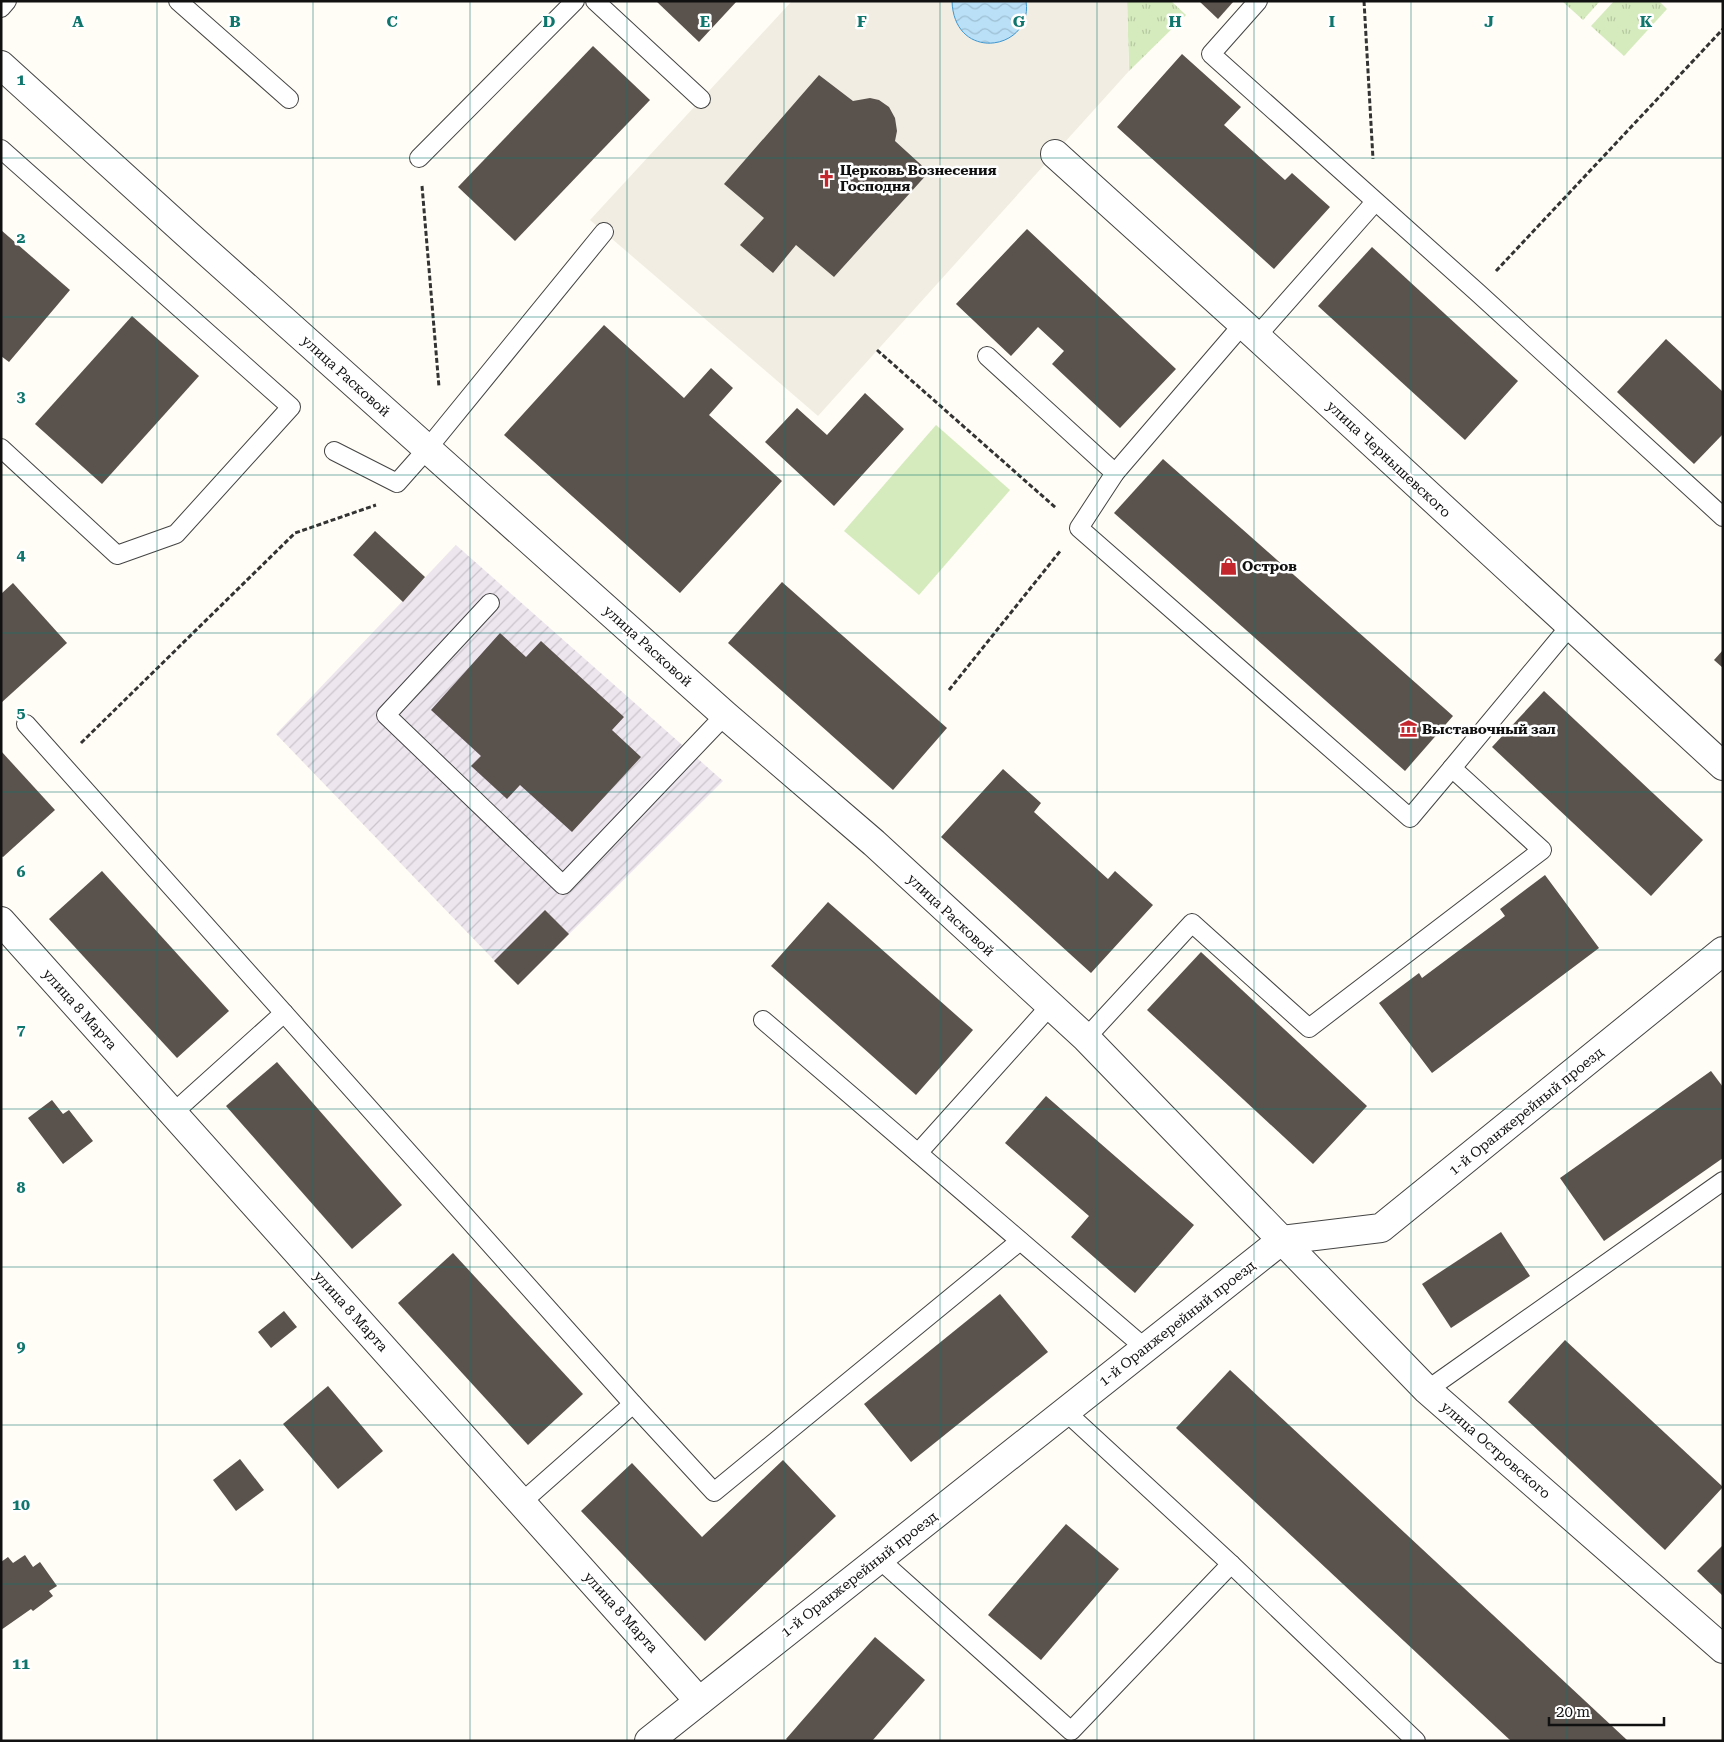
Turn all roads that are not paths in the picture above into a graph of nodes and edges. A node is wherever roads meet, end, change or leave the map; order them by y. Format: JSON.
{"nodes":[{"id":1,"x":7,"y":1,"type":"edge"},
{"id":2,"x":178,"y":1,"type":"edge"},
{"id":3,"x":575,"y":1,"type":"edge"},
{"id":4,"x":595,"y":1,"type":"edge"},
{"id":5,"x":1258,"y":1,"type":"edge"},
{"id":6,"x":1,"y":8,"type":"edge"},
{"id":7,"x":1,"y":66,"type":"edge"},
{"id":8,"x":289,"y":99,"type":"dead end"},
{"id":9,"x":701,"y":99,"type":"dead end"},
{"id":10,"x":1,"y":149,"type":"edge"},
{"id":11,"x":1054,"y":154,"type":"dead end"},
{"id":12,"x":419,"y":158,"type":"road end"},
{"id":13,"x":1375,"y":202,"type":"junction"},
{"id":14,"x":604,"y":232,"type":"dead end"},
{"id":15,"x":1250,"y":330,"type":"junction"},
{"id":16,"x":987,"y":356,"type":"dead end"},
{"id":17,"x":435,"y":439,"type":"junction"},
{"id":18,"x":1,"y":448,"type":"edge"},
{"id":19,"x":334,"y":451,"type":"dead end"},
{"id":20,"x":1115,"y":473,"type":"junction"},
{"id":21,"x":1723,"y":517,"type":"edge"},
{"id":22,"x":490,"y":603,"type":"dead end"},
{"id":23,"x":1570,"y":626,"type":"junction"},
{"id":24,"x":725,"y":715,"type":"junction"},
{"id":25,"x":26,"y":724,"type":"dead end"},
{"id":26,"x":1723,"y":766,"type":"edge"},
{"id":27,"x":1452,"y":768,"type":"junction"},
{"id":28,"x":1,"y":921,"type":"edge"},
{"id":29,"x":1723,"y":952,"type":"edge"},
{"id":30,"x":1050,"y":1006,"type":"junction"},
{"id":31,"x":284,"y":1013,"type":"junction"},
{"id":32,"x":763,"y":1020,"type":"dead end"},
{"id":33,"x":1086,"y":1038,"type":"junction"},
{"id":34,"x":173,"y":1113,"type":"junction"},
{"id":35,"x":918,"y":1153,"type":"junction"},
{"id":36,"x":1723,"y":1181,"type":"edge"},
{"id":37,"x":1282,"y":1240,"type":"junction"},
{"id":38,"x":1020,"y":1241,"type":"junction"},
{"id":39,"x":1144,"y":1348,"type":"junction"},
{"id":40,"x":1427,"y":1390,"type":"junction"},
{"id":41,"x":633,"y":1404,"type":"junction"},
{"id":42,"x":1065,"y":1411,"type":"junction"},
{"id":43,"x":522,"y":1502,"type":"junction"},
{"id":44,"x":879,"y":1559,"type":"junction"},
{"id":45,"x":1231,"y":1564,"type":"junction"},
{"id":46,"x":1723,"y":1648,"type":"edge"},
{"id":47,"x":699,"y":1701,"type":"junction"},
{"id":48,"x":649,"y":1741,"type":"edge"},
{"id":49,"x":1416,"y":1741,"type":"edge"}],
"edges":[{"from":1,"to":6,"type":"lane"},
{"from":2,"to":8,"type":"lane"},
{"from":3,"to":12,"type":"lane"},
{"from":4,"to":9,"type":"lane"},
{"from":5,"to":13,"type":"lane"},
{"from":7,"to":17,"type":"street","name":"улица Расковой"},
{"from":10,"to":18,"type":"lane"},
{"from":11,"to":15,"type":"street","name":"улица Чернышевского"},
{"from":13,"to":15,"type":"lane"},
{"from":13,"to":21,"type":"lane"},
{"from":14,"to":17,"type":"lane"},
{"from":15,"to":20,"type":"lane"},
{"from":15,"to":23,"type":"street","name":"улица Чернышевского"},
{"from":16,"to":20,"type":"lane"},
{"from":17,"to":19,"type":"lane"},
{"from":17,"to":24,"type":"street","name":"улица Расковой"},
{"from":20,"to":27,"type":"lane"},
{"from":22,"to":24,"type":"lane"},
{"from":23,"to":26,"type":"street","name":"улица Чернышевского"},
{"from":23,"to":27,"type":"lane"},
{"from":24,"to":30,"type":"street","name":"улица Расковой"},
{"from":25,"to":31,"type":"lane"},
{"from":27,"to":33,"type":"lane"},
{"from":28,"to":34,"type":"street","name":"улица 8 Марта"},
{"from":29,"to":37,"type":"street","name":"1-й Оранжерейный проезд"},
{"from":30,"to":33,"type":"street","name":"улица Расковой"},
{"from":30,"to":35,"type":"lane"},
{"from":31,"to":34,"type":"lane"},
{"from":31,"to":41,"type":"lane"},
{"from":32,"to":35,"type":"lane"},
{"from":33,"to":37,"type":"street","name":"улица Расковой"},
{"from":34,"to":43,"type":"street","name":"улица 8 Марта"},
{"from":35,"to":38,"type":"lane"},
{"from":36,"to":40,"type":"lane"},
{"from":37,"to":39,"type":"street","name":"1-й Оранжерейный проезд"},
{"from":37,"to":40,"type":"street","name":"улица Островского"},
{"from":38,"to":39,"type":"lane"},
{"from":38,"to":41,"type":"lane"},
{"from":39,"to":42,"type":"street","name":"1-й Оранжерейный проезд"},
{"from":40,"to":46,"type":"street","name":"улица Островского"},
{"from":41,"to":43,"type":"lane"},
{"from":42,"to":44,"type":"street","name":"1-й Оранжерейный проезд"},
{"from":42,"to":45,"type":"lane"},
{"from":43,"to":47,"type":"street","name":"улица 8 Марта"},
{"from":44,"to":45,"type":"lane"},
{"from":44,"to":47,"type":"street","name":"1-й Оранжерейный проезд"},
{"from":45,"to":49,"type":"lane"},
{"from":47,"to":48,"type":"street","name":"1-й Оранжерейный проезд"}]}
